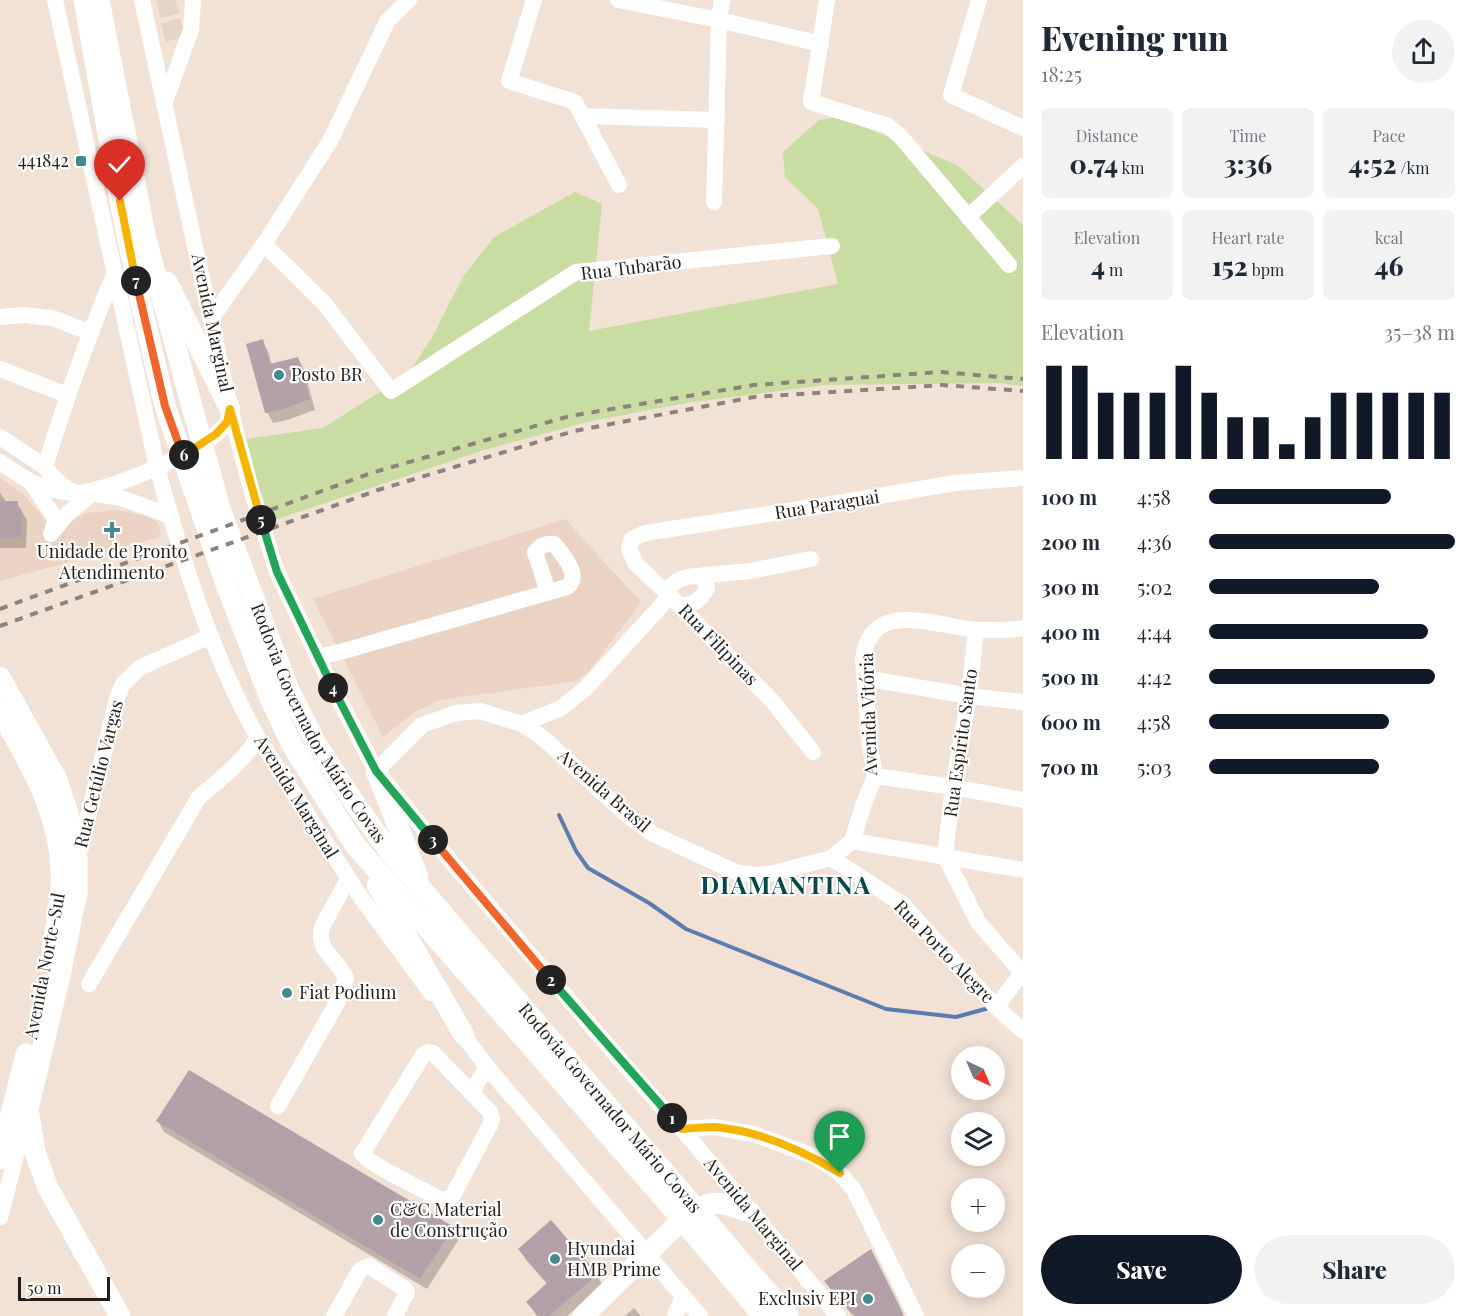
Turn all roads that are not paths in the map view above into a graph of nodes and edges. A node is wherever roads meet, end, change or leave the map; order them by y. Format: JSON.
{"nodes":[{"id":1,"x":55,"y":0,"type":"edge"},
{"id":2,"x":84,"y":0,"type":"edge"},
{"id":3,"x":99,"y":0,"type":"edge"},
{"id":4,"x":142,"y":0,"type":"edge"},
{"id":5,"x":193,"y":0,"type":"edge"},
{"id":6,"x":409,"y":0,"type":"edge"},
{"id":7,"x":534,"y":0,"type":"edge"},
{"id":8,"x":618,"y":0,"type":"edge"},
{"id":9,"x":722,"y":0,"type":"edge"},
{"id":10,"x":827,"y":0,"type":"edge"},
{"id":11,"x":979,"y":0,"type":"edge"},
{"id":12,"x":719,"y":20,"type":"junction"},
{"id":13,"x":821,"y":44,"type":"junction"},
{"id":14,"x":164,"y":104,"type":"junction"},
{"id":15,"x":582,"y":116,"type":"junction"},
{"id":16,"x":717,"y":120,"type":"junction"},
{"id":17,"x":1023,"y":128,"type":"edge"},
{"id":18,"x":1023,"y":166,"type":"edge"},
{"id":19,"x":619,"y":185,"type":"dead end"},
{"id":20,"x":714,"y":202,"type":"dead end"},
{"id":21,"x":968,"y":217,"type":"junction"},
{"id":22,"x":146,"y":239,"type":"junction"},
{"id":23,"x":264,"y":244,"type":"junction"},
{"id":24,"x":832,"y":246,"type":"dead end"},
{"id":25,"x":1009,"y":265,"type":"dead end"},
{"id":26,"x":114,"y":275,"type":"junction"},
{"id":27,"x":0,"y":317,"type":"edge"},
{"id":28,"x":211,"y":319,"type":"junction"},
{"id":29,"x":89,"y":333,"type":"junction"},
{"id":30,"x":0,"y":369,"type":"edge"},
{"id":31,"x":67,"y":395,"type":"junction"},
{"id":32,"x":230,"y":409,"type":"junction"},
{"id":33,"x":0,"y":437,"type":"edge"},
{"id":34,"x":202,"y":444,"type":"junction"},
{"id":35,"x":183,"y":456,"type":"junction"},
{"id":36,"x":0,"y":462,"type":"edge"},
{"id":37,"x":157,"y":466,"type":"junction"},
{"id":38,"x":45,"y":467,"type":"junction"},
{"id":39,"x":1023,"y":478,"type":"edge"},
{"id":40,"x":32,"y":484,"type":"junction"},
{"id":41,"x":85,"y":493,"type":"junction"},
{"id":42,"x":212,"y":513,"type":"junction"},
{"id":43,"x":172,"y":522,"type":"junction"},
{"id":44,"x":632,"y":539,"type":"joint"},
{"id":45,"x":812,"y":559,"type":"dead end"},
{"id":46,"x":703,"y":576,"type":"junction"},
{"id":47,"x":237,"y":586,"type":"junction"},
{"id":48,"x":548,"y":592,"type":"dead end"},
{"id":49,"x":675,"y":601,"type":"junction"},
{"id":50,"x":1023,"y":628,"type":"edge"},
{"id":51,"x":976,"y":630,"type":"junction"},
{"id":52,"x":211,"y":636,"type":"junction"},
{"id":53,"x":318,"y":657,"type":"junction"},
{"id":54,"x":0,"y":677,"type":"edge"},
{"id":55,"x":864,"y":678,"type":"junction"},
{"id":56,"x":969,"y":696,"type":"junction"},
{"id":57,"x":1023,"y":702,"type":"edge"},
{"id":58,"x":0,"y":711,"type":"edge"},
{"id":59,"x":522,"y":724,"type":"junction"},
{"id":60,"x":258,"y":738,"type":"junction"},
{"id":61,"x":813,"y":752,"type":"dead end"},
{"id":62,"x":376,"y":771,"type":"junction"},
{"id":63,"x":875,"y":776,"type":"junction"},
{"id":64,"x":953,"y":787,"type":"junction"},
{"id":65,"x":1023,"y":800,"type":"edge"},
{"id":66,"x":852,"y":841,"type":"junction"},
{"id":67,"x":355,"y":845,"type":"junction"},
{"id":68,"x":945,"y":856,"type":"junction"},
{"id":69,"x":77,"y":858,"type":"junction"},
{"id":70,"x":831,"y":858,"type":"junction"},
{"id":71,"x":1023,"y":870,"type":"edge"},
{"id":72,"x":348,"y":879,"type":"junction"},
{"id":73,"x":425,"y":895,"type":"junction"},
{"id":74,"x":1023,"y":973,"type":"edge"},
{"id":75,"x":89,"y":984,"type":"dead end"},
{"id":76,"x":996,"y":1007,"type":"junction"},
{"id":77,"x":1023,"y":1031,"type":"edge"},
{"id":78,"x":464,"y":1035,"type":"junction"},
{"id":79,"x":487,"y":1067,"type":"junction"},
{"id":80,"x":471,"y":1093,"type":"junction"},
{"id":81,"x":278,"y":1106,"type":"dead end"},
{"id":82,"x":28,"y":1109,"type":"junction"},
{"id":83,"x":682,"y":1129,"type":"junction"},
{"id":84,"x":0,"y":1159,"type":"edge"},
{"id":85,"x":750,"y":1212,"type":"junction"},
{"id":86,"x":689,"y":1214,"type":"junction"},
{"id":87,"x":0,"y":1217,"type":"edge"},
{"id":88,"x":647,"y":1253,"type":"junction"},
{"id":89,"x":683,"y":1296,"type":"junction"},
{"id":90,"x":120,"y":1316,"type":"edge"},
{"id":91,"x":334,"y":1316,"type":"edge"},
{"id":92,"x":395,"y":1316,"type":"edge"},
{"id":93,"x":582,"y":1316,"type":"edge"},
{"id":94,"x":675,"y":1316,"type":"edge"},
{"id":95,"x":700,"y":1316,"type":"edge"},
{"id":96,"x":763,"y":1316,"type":"edge"},
{"id":97,"x":788,"y":1316,"type":"edge"},
{"id":98,"x":838,"y":1316,"type":"edge"},
{"id":99,"x":916,"y":1316,"type":"edge"}],
"edges":[{"from":1,"to":26,"type":"street","name":"Avenida Marginal"},
{"from":2,"to":35,"type":"main road","name":"Rodovia Governador Mário Covas"},
{"from":3,"to":22,"type":"main road","name":"Rodovia Governador Mário Covas"},
{"from":4,"to":14,"type":"street","name":"Avenida Marginal"},
{"from":5,"to":14,"type":"street"},
{"from":6,"to":23,"type":"street"},
{"from":7,"to":15,"type":"street"},
{"from":8,"to":12,"type":"street"},
{"from":9,"to":12,"type":"street"},
{"from":10,"to":13,"type":"street"},
{"from":11,"to":17,"type":"street"},
{"from":12,"to":13,"type":"street"},
{"from":12,"to":16,"type":"street"},
{"from":13,"to":21,"type":"street"},
{"from":14,"to":28,"type":"street","name":"Avenida Marginal"},
{"from":15,"to":16,"type":"street"},
{"from":15,"to":19,"type":"street"},
{"from":16,"to":20,"type":"street"},
{"from":18,"to":21,"type":"street"},
{"from":21,"to":25,"type":"street"},
{"from":22,"to":32,"type":"main road"},
{"from":22,"to":34,"type":"main road","name":"Rodovia Governador Mário Covas"},
{"from":23,"to":24,"type":"street","name":"Rua Tubarão"},
{"from":23,"to":28,"type":"street"},
{"from":26,"to":29,"type":"street"},
{"from":26,"to":37,"type":"street","name":"Avenida Marginal"},
{"from":27,"to":29,"type":"street"},
{"from":28,"to":32,"type":"street","name":"Avenida Marginal"},
{"from":29,"to":31,"type":"street"},
{"from":30,"to":31,"type":"street"},
{"from":31,"to":38,"type":"street"},
{"from":32,"to":34,"type":"street"},
{"from":32,"to":53,"type":"street","name":"Avenida Marginal"},
{"from":33,"to":38,"type":"street"},
{"from":34,"to":35,"type":"street"},
{"from":34,"to":42,"type":"main road","name":"Rodovia Governador Mário Covas"},
{"from":35,"to":37,"type":"street"},
{"from":35,"to":42,"type":"main road","name":"Rodovia Governador Mário Covas"},
{"from":36,"to":40,"type":"street"},
{"from":37,"to":41,"type":"street"},
{"from":37,"to":43,"type":"street","name":"Avenida Marginal"},
{"from":38,"to":41,"type":"street"},
{"from":39,"to":44,"type":"street","name":"Rua Paraguai"},
{"from":40,"to":41,"type":"street"},
{"from":40,"to":41,"type":"street"},
{"from":41,"to":43,"type":"street"},
{"from":42,"to":47,"type":"main road","name":"Rodovia Governador Mário Covas"},
{"from":43,"to":52,"type":"street","name":"Avenida Marginal"},
{"from":44,"to":49,"type":"street","name":"Rua Filipinas"},
{"from":45,"to":46,"type":"street"},
{"from":46,"to":49,"type":"street"},
{"from":46,"to":49,"type":"street"},
{"from":47,"to":67,"type":"main road","name":"Rodovia Governador Mário Covas"},
{"from":47,"to":73,"type":"main road","name":"Rodovia Governador Mário Covas"},
{"from":48,"to":53,"type":"street"},
{"from":49,"to":59,"type":"street"},
{"from":49,"to":61,"type":"street","name":"Rua Filipinas"},
{"from":50,"to":51,"type":"street","name":"Avenida Vitória"},
{"from":51,"to":55,"type":"street","name":"Avenida Vitória"},
{"from":51,"to":56,"type":"street","name":"Rua Espírito Santo"},
{"from":52,"to":60,"type":"street","name":"Avenida Marginal"},
{"from":52,"to":69,"type":"street","name":"Rua Getúlio Vargas"},
{"from":53,"to":62,"type":"street","name":"Avenida Marginal"},
{"from":54,"to":69,"type":"main road","name":"Avenida Norte-Sul"},
{"from":55,"to":56,"type":"street"},
{"from":55,"to":63,"type":"street","name":"Avenida Vitória"},
{"from":56,"to":57,"type":"street"},
{"from":56,"to":64,"type":"street","name":"Rua Espírito Santo"},
{"from":58,"to":84,"type":"main road","name":"Avenida Norte-Sul"},
{"from":59,"to":62,"type":"street","name":"Avenida Brasil"},
{"from":59,"to":70,"type":"street","name":"Avenida Brasil"},
{"from":60,"to":72,"type":"street","name":"Avenida Marginal"},
{"from":60,"to":75,"type":"street"},
{"from":62,"to":73,"type":"main road"},
{"from":62,"to":83,"type":"street","name":"Avenida Marginal"},
{"from":63,"to":64,"type":"street"},
{"from":63,"to":66,"type":"street","name":"Avenida Vitória"},
{"from":64,"to":65,"type":"street"},
{"from":64,"to":68,"type":"street","name":"Rua Espírito Santo"},
{"from":66,"to":68,"type":"street"},
{"from":66,"to":70,"type":"street","name":"Avenida Brasil"},
{"from":67,"to":78,"type":"main road"},
{"from":67,"to":86,"type":"main road","name":"Rodovia Governador Mário Covas"},
{"from":68,"to":71,"type":"street"},
{"from":68,"to":74,"type":"street"},
{"from":69,"to":82,"type":"main road","name":"Avenida Norte-Sul"},
{"from":70,"to":76,"type":"street","name":"Rua Porto Alegre"},
{"from":72,"to":78,"type":"street","name":"Avenida Marginal"},
{"from":72,"to":81,"type":"street"},
{"from":73,"to":86,"type":"main road","name":"Rodovia Governador Mário Covas"},
{"from":74,"to":76,"type":"street"},
{"from":76,"to":77,"type":"street","name":"Rua Porto Alegre"},
{"from":78,"to":79,"type":"street","name":"Avenida Marginal"},
{"from":79,"to":80,"type":"street"},
{"from":79,"to":88,"type":"street","name":"Avenida Marginal"},
{"from":80,"to":80,"type":"street"},
{"from":82,"to":87,"type":"street"},
{"from":82,"to":90,"type":"main road"},
{"from":83,"to":85,"type":"street","name":"Avenida Marginal"},
{"from":83,"to":99,"type":"street"},
{"from":85,"to":86,"type":"main road"},
{"from":85,"to":98,"type":"street","name":"Avenida Marginal"},
{"from":86,"to":88,"type":"main road"},
{"from":86,"to":96,"type":"main road","name":"Rodovia Governador Mário Covas"},
{"from":86,"to":97,"type":"main road","name":"Rodovia Governador Mário Covas"},
{"from":88,"to":89,"type":"street","name":"Avenida Marginal"},
{"from":88,"to":93,"type":"main road"},
{"from":89,"to":94,"type":"street"},
{"from":89,"to":95,"type":"street","name":"Avenida Marginal"},
{"from":91,"to":92,"type":"street"}]}
